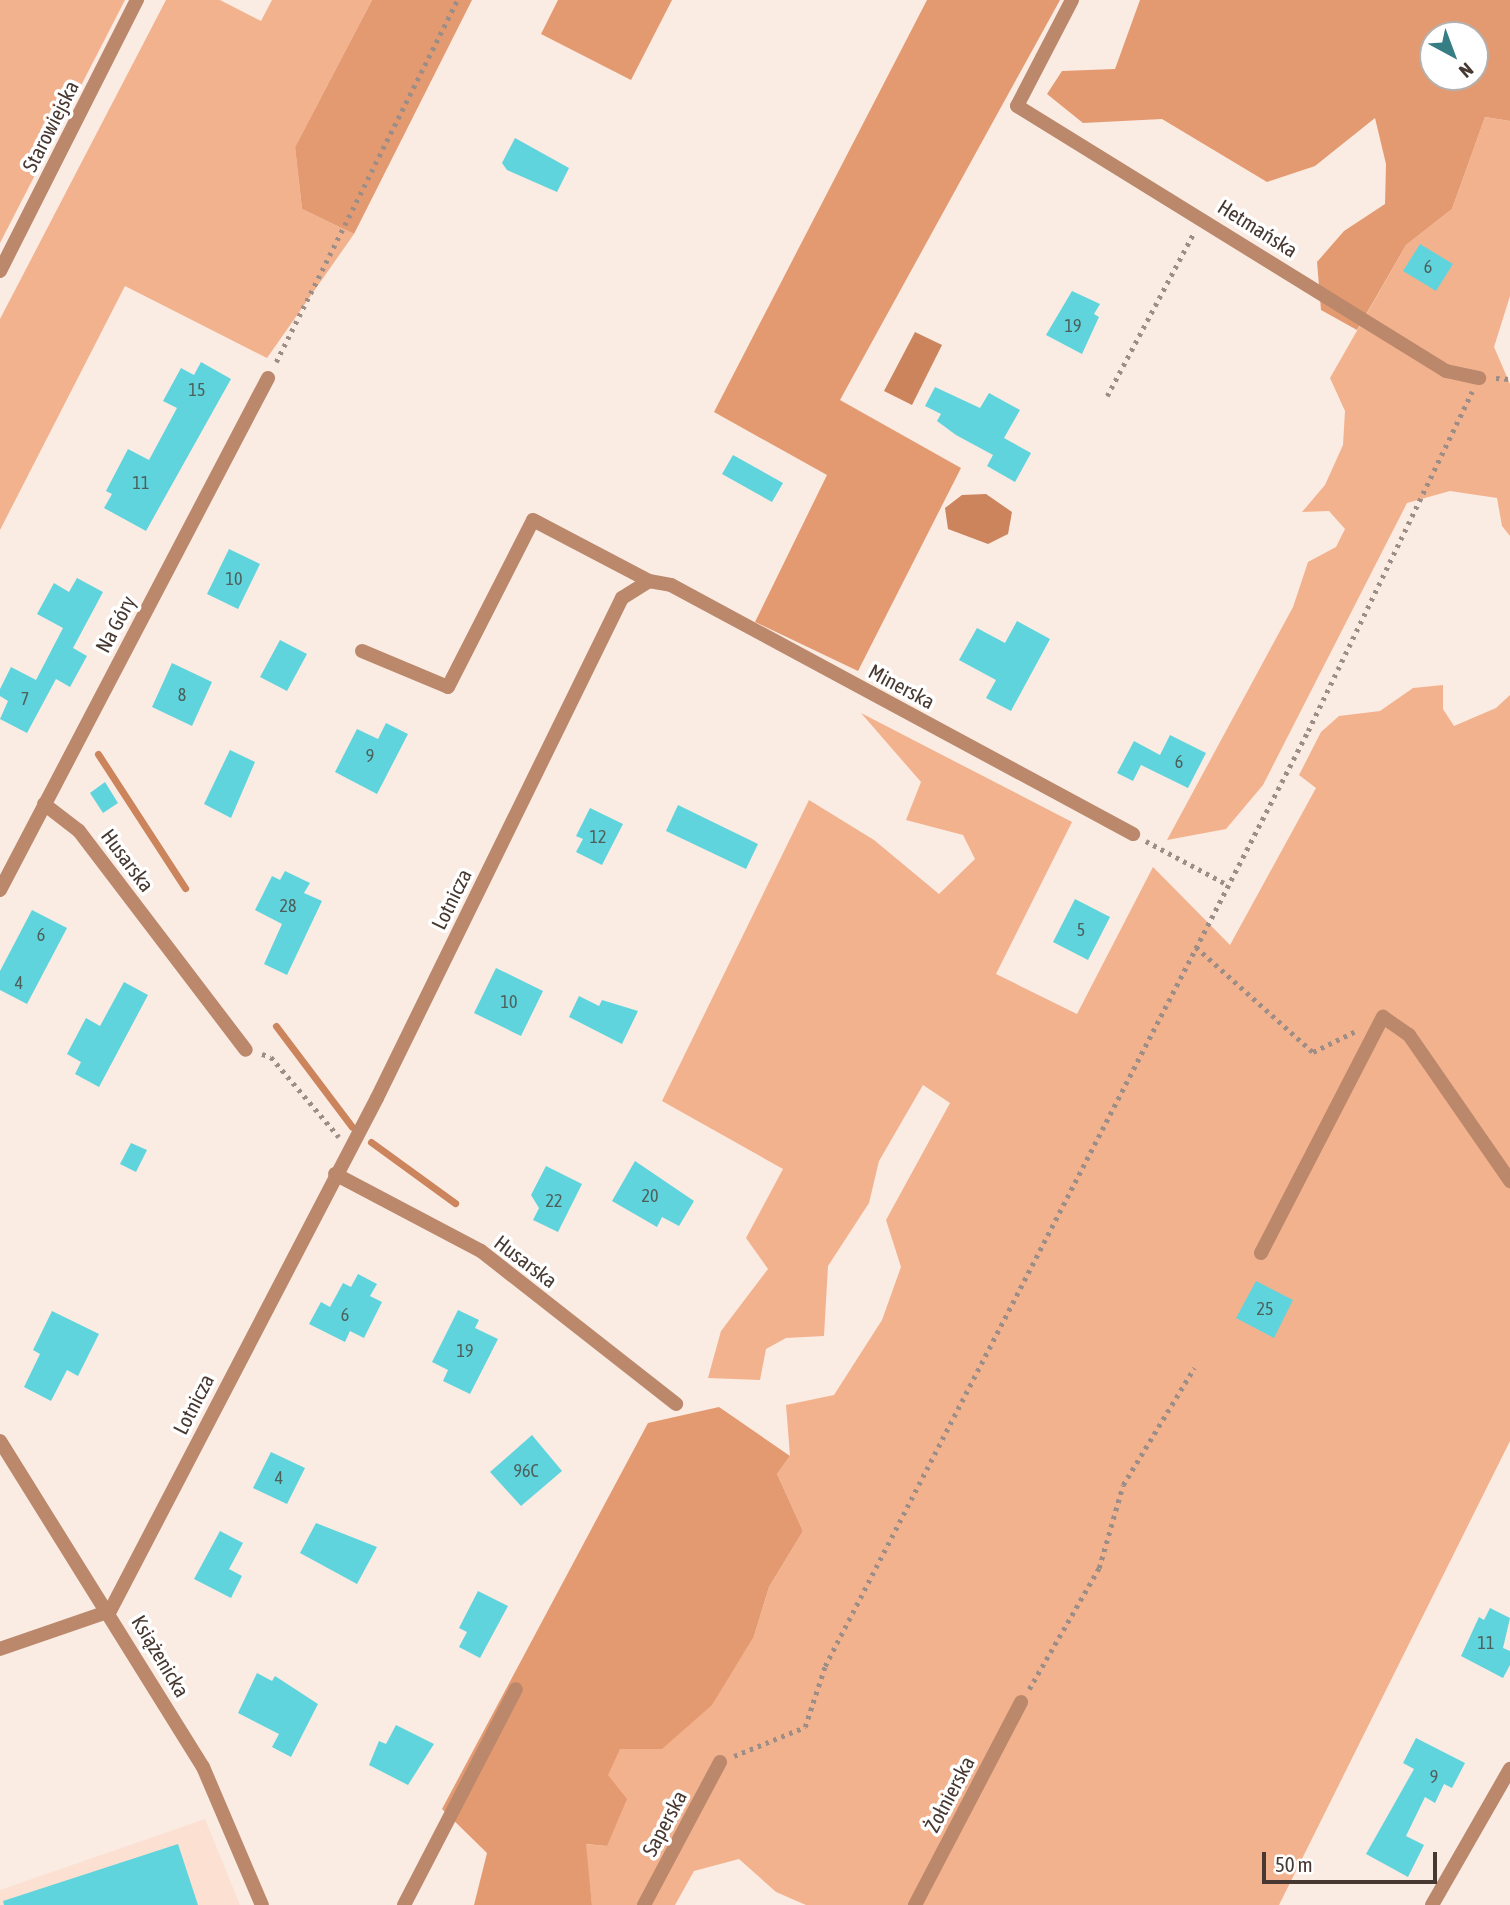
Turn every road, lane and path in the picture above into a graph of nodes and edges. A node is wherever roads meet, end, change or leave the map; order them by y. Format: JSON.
{"nodes":[{"id":1,"x":137,"y":0,"type":"edge"},
{"id":2,"x":457,"y":0,"type":"edge"},
{"id":3,"x":1072,"y":0,"type":"edge"},
{"id":4,"x":1202,"y":218,"type":"junction"},
{"id":5,"x":0,"y":271,"type":"edge"},
{"id":6,"x":268,"y":378,"type":"joint"},
{"id":7,"x":1479,"y":378,"type":"junction"},
{"id":8,"x":1510,"y":379,"type":"edge"},
{"id":9,"x":1107,"y":396,"type":"dead end"},
{"id":10,"x":649,"y":580,"type":"junction"},
{"id":11,"x":362,"y":651,"type":"dead end"},
{"id":12,"x":44,"y":804,"type":"junction"},
{"id":13,"x":1133,"y":834,"type":"joint"},
{"id":14,"x":1228,"y":885,"type":"junction"},
{"id":15,"x":0,"y":890,"type":"edge"},
{"id":16,"x":1196,"y":947,"type":"junction"},
{"id":17,"x":1383,"y":1017,"type":"junction"},
{"id":18,"x":246,"y":1050,"type":"joint"},
{"id":19,"x":348,"y":1149,"type":"junction"},
{"id":20,"x":335,"y":1174,"type":"junction"},
{"id":21,"x":1510,"y":1181,"type":"edge"},
{"id":22,"x":1261,"y":1253,"type":"dead end"},
{"id":23,"x":1194,"y":1368,"type":"dead end"},
{"id":24,"x":676,"y":1404,"type":"dead end"},
{"id":25,"x":0,"y":1441,"type":"edge"},
{"id":26,"x":110,"y":1611,"type":"junction"},
{"id":27,"x":0,"y":1649,"type":"edge"},
{"id":28,"x":516,"y":1689,"type":"dead end"},
{"id":29,"x":1021,"y":1702,"type":"joint"},
{"id":30,"x":720,"y":1762,"type":"joint"},
{"id":31,"x":1510,"y":1769,"type":"edge"},
{"id":32,"x":262,"y":1905,"type":"edge"},
{"id":33,"x":404,"y":1905,"type":"edge"},
{"id":34,"x":644,"y":1905,"type":"edge"},
{"id":35,"x":915,"y":1905,"type":"edge"},
{"id":36,"x":1432,"y":1905,"type":"edge"}],
"edges":[{"from":1,"to":5,"type":"street","name":"Starowiejska"},
{"from":2,"to":6,"type":"path"},
{"from":3,"to":4,"type":"street","name":"Hetmańska"},
{"from":4,"to":7,"type":"street","name":"Hetmańska"},
{"from":4,"to":9,"type":"path"},
{"from":6,"to":12,"type":"street","name":"Na Góry"},
{"from":7,"to":8,"type":"path"},
{"from":7,"to":14,"type":"path"},
{"from":10,"to":11,"type":"street"},
{"from":10,"to":13,"type":"street","name":"Minerska"},
{"from":10,"to":19,"type":"street","name":"Lotnicza"},
{"from":12,"to":15,"type":"street","name":"Na Góry"},
{"from":12,"to":18,"type":"street","name":"Husarska"},
{"from":13,"to":14,"type":"path"},
{"from":14,"to":16,"type":"path"},
{"from":16,"to":17,"type":"path"},
{"from":16,"to":30,"type":"path"},
{"from":17,"to":21,"type":"street"},
{"from":17,"to":22,"type":"street"},
{"from":18,"to":19,"type":"path"},
{"from":19,"to":20,"type":"street","name":"Lotnicza"},
{"from":20,"to":24,"type":"street","name":"Husarska"},
{"from":20,"to":26,"type":"street","name":"Lotnicza"},
{"from":23,"to":29,"type":"path"},
{"from":25,"to":26,"type":"street","name":"Książenicka"},
{"from":26,"to":27,"type":"street"},
{"from":26,"to":32,"type":"street","name":"Książenicka"},
{"from":28,"to":33,"type":"street"},
{"from":29,"to":35,"type":"street","name":"Żołnierska"},
{"from":30,"to":34,"type":"street","name":"Saperska"},
{"from":31,"to":36,"type":"street"}]}
